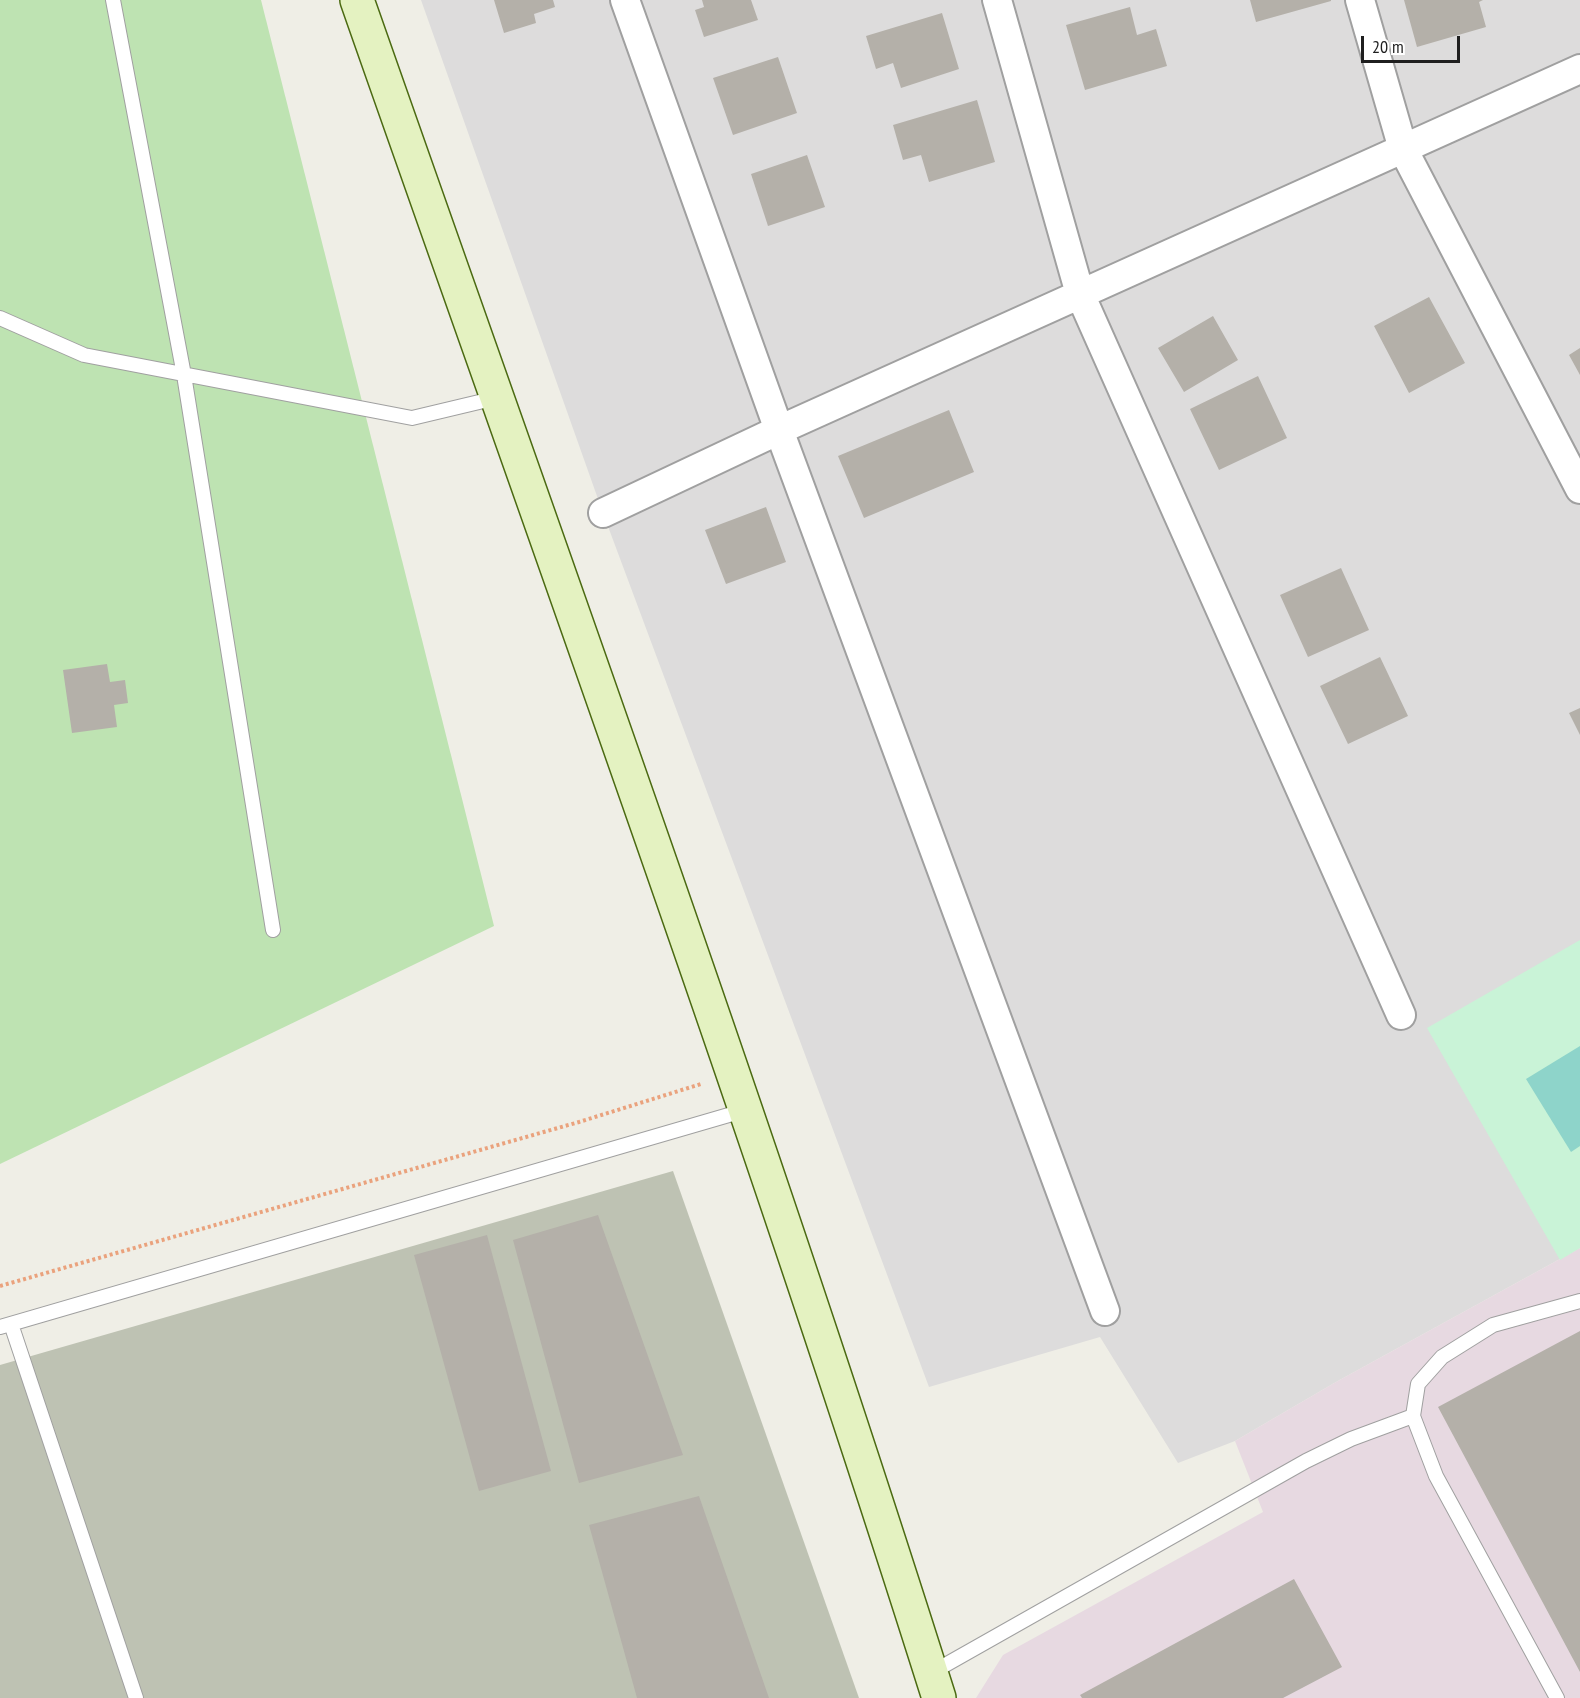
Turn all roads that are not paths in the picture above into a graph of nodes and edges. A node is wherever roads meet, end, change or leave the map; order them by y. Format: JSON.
{"nodes":[{"id":1,"x":113,"y":0,"type":"edge"},
{"id":2,"x":357,"y":0,"type":"edge"},
{"id":3,"x":626,"y":0,"type":"edge"},
{"id":4,"x":997,"y":0,"type":"edge"},
{"id":5,"x":1360,"y":0,"type":"edge"},
{"id":6,"x":1580,"y":69,"type":"edge"},
{"id":7,"x":1403,"y":149,"type":"junction"},
{"id":8,"x":1080,"y":294,"type":"junction"},
{"id":9,"x":0,"y":318,"type":"edge"},
{"id":10,"x":184,"y":375,"type":"junction"},
{"id":11,"x":496,"y":398,"type":"junction"},
{"id":12,"x":778,"y":430,"type":"junction"},
{"id":13,"x":1580,"y":489,"type":"edge"},
{"id":14,"x":603,"y":513,"type":"dead end"},
{"id":15,"x":273,"y":930,"type":"dead end"},
{"id":16,"x":1401,"y":1015,"type":"dead end"},
{"id":17,"x":746,"y":1110,"type":"junction"},
{"id":18,"x":1580,"y":1301,"type":"edge"},
{"id":19,"x":1105,"y":1311,"type":"dead end"},
{"id":20,"x":5,"y":1326,"type":"edge"},
{"id":21,"x":1413,"y":1416,"type":"junction"},
{"id":22,"x":935,"y":1685,"type":"edge"},
{"id":23,"x":136,"y":1698,"type":"edge"},
{"id":24,"x":1557,"y":1698,"type":"edge"}],
"edges":[{"from":1,"to":10,"type":"lane"},
{"from":2,"to":11,"type":"street"},
{"from":3,"to":12,"type":"street"},
{"from":4,"to":8,"type":"street"},
{"from":5,"to":7,"type":"street"},
{"from":6,"to":7,"type":"street"},
{"from":7,"to":8,"type":"street"},
{"from":7,"to":13,"type":"street"},
{"from":8,"to":12,"type":"street"},
{"from":8,"to":16,"type":"street"},
{"from":9,"to":10,"type":"lane"},
{"from":10,"to":11,"type":"lane"},
{"from":10,"to":15,"type":"lane"},
{"from":11,"to":17,"type":"street"},
{"from":12,"to":14,"type":"street"},
{"from":12,"to":19,"type":"street"},
{"from":17,"to":20,"type":"lane"},
{"from":17,"to":22,"type":"street"},
{"from":18,"to":21,"type":"lane"},
{"from":20,"to":23,"type":"lane"},
{"from":21,"to":22,"type":"lane"},
{"from":21,"to":24,"type":"lane"}]}
